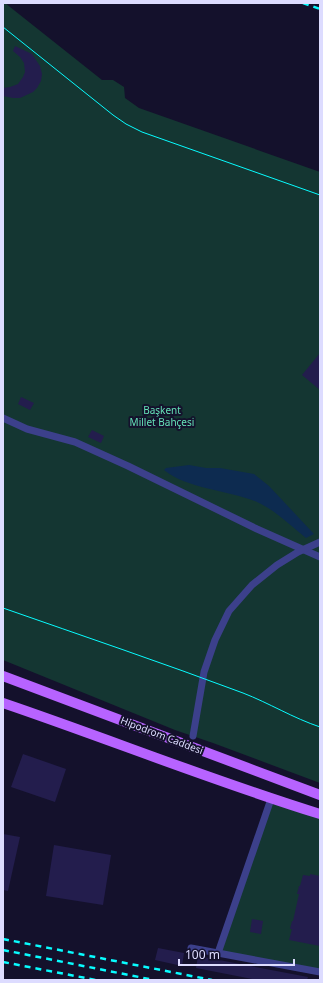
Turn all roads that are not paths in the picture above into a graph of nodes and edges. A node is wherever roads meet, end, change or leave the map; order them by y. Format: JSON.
{"nodes":[{"id":1,"x":3,"y":418,"type":"edge"},
{"id":2,"x":320,"y":542,"type":"edge"},
{"id":3,"x":304,"y":549,"type":"junction"},
{"id":4,"x":320,"y":557,"type":"edge"},
{"id":5,"x":3,"y":676,"type":"edge"},
{"id":6,"x":3,"y":703,"type":"edge"},
{"id":7,"x":193,"y":736,"type":"dead end"},
{"id":8,"x":320,"y":794,"type":"edge"},
{"id":9,"x":271,"y":799,"type":"junction"},
{"id":10,"x":320,"y":814,"type":"edge"},
{"id":11,"x":191,"y":948,"type":"dead end"},
{"id":12,"x":218,"y":953,"type":"junction"},
{"id":13,"x":320,"y":972,"type":"edge"}],
"edges":[{"from":1,"to":3,"type":"street"},
{"from":2,"to":3,"type":"street"},
{"from":3,"to":4,"type":"street"},
{"from":3,"to":7,"type":"street"},
{"from":5,"to":8,"type":"main road","name":"Hipodrom Caddesi"},
{"from":6,"to":9,"type":"main road"},
{"from":9,"to":10,"type":"main road"},
{"from":9,"to":12,"type":"street"},
{"from":11,"to":12,"type":"street"},
{"from":12,"to":13,"type":"street"}]}
